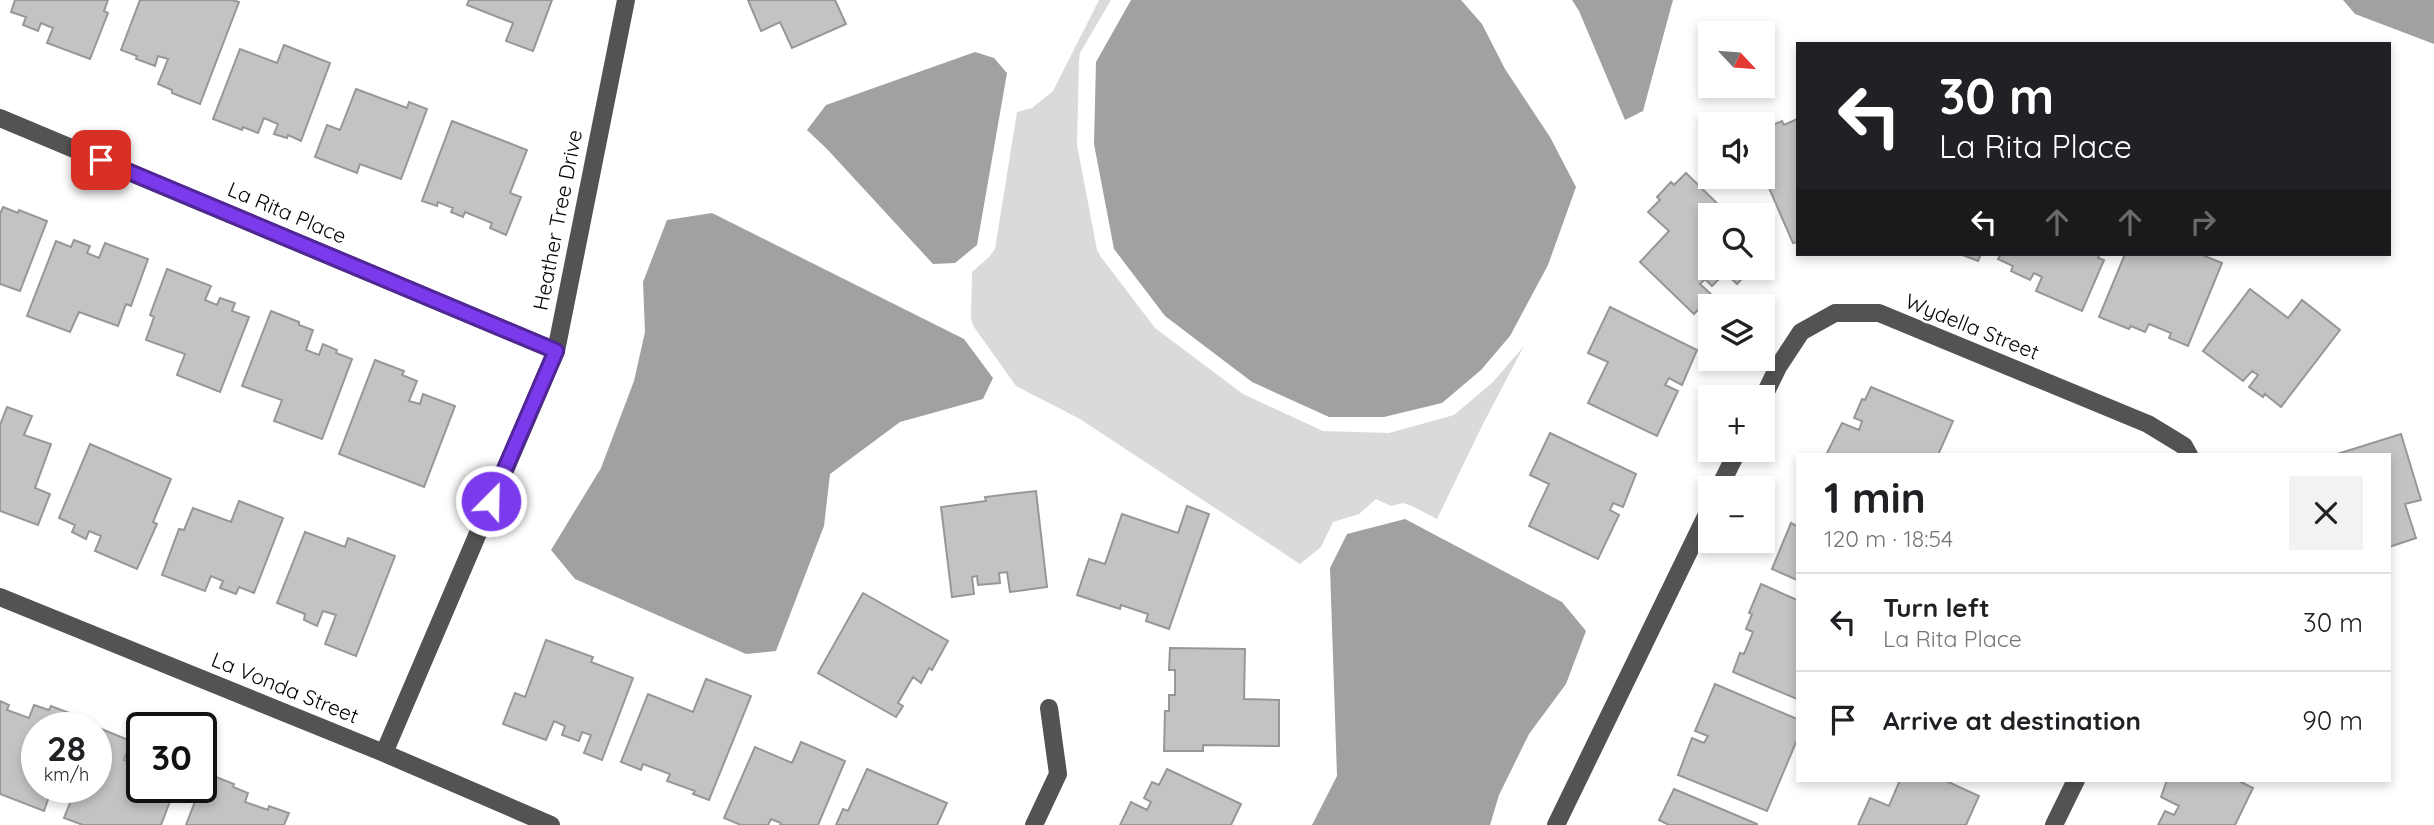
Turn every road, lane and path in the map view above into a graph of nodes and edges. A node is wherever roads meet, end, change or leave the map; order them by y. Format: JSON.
{"nodes":[{"id":1,"x":626,"y":0,"type":"edge"},
{"id":2,"x":0,"y":118,"type":"edge"},
{"id":3,"x":556,"y":351,"type":"junction"},
{"id":4,"x":1769,"y":385,"type":"edge"},
{"id":5,"x":2188,"y":453,"type":"edge"},
{"id":6,"x":1698,"y":533,"type":"edge"},
{"id":7,"x":0,"y":597,"type":"edge"},
{"id":8,"x":1049,"y":708,"type":"dead end"},
{"id":9,"x":384,"y":753,"type":"junction"},
{"id":10,"x":2075,"y":782,"type":"edge"},
{"id":11,"x":551,"y":825,"type":"edge"},
{"id":12,"x":1034,"y":825,"type":"edge"},
{"id":13,"x":1556,"y":825,"type":"edge"},
{"id":14,"x":2054,"y":825,"type":"edge"}],
"edges":[{"from":1,"to":3,"type":"street","name":"Heather Tree Drive"},
{"from":2,"to":3,"type":"street","name":"La Rita Place"},
{"from":3,"to":9,"type":"street","name":"Heather Tree Drive"},
{"from":4,"to":5,"type":"street","name":"Wydella Street"},
{"from":6,"to":13,"type":"street"},
{"from":7,"to":9,"type":"street","name":"La Vonda Street"},
{"from":8,"to":12,"type":"street"},
{"from":9,"to":11,"type":"street","name":"La Vonda Street"},
{"from":10,"to":14,"type":"street"}]}
